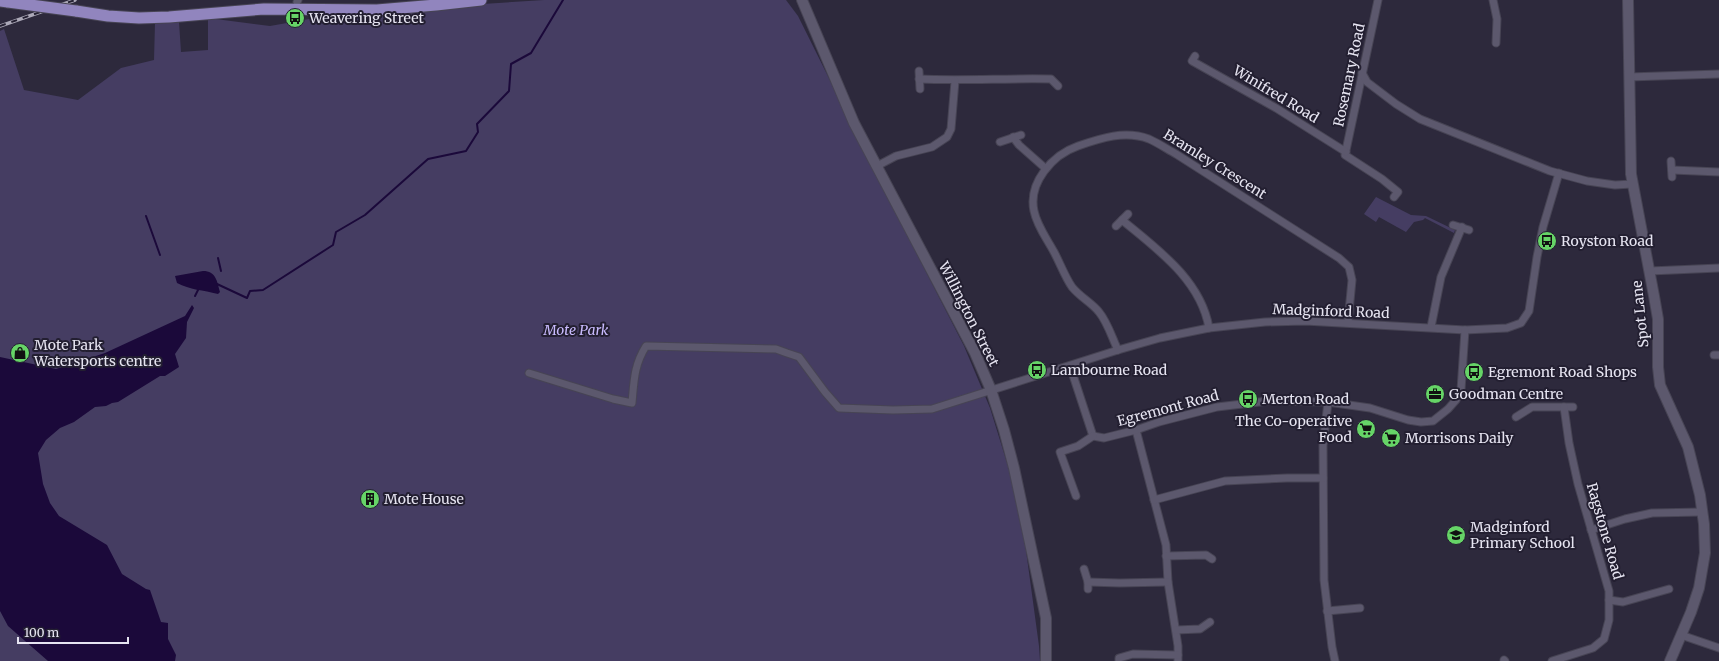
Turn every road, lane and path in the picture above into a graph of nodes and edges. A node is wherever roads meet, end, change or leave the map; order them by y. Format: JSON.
{"nodes":[{"id":1,"x":481,"y":0,"type":"edge"},
{"id":2,"x":802,"y":0,"type":"edge"},
{"id":3,"x":1378,"y":0,"type":"edge"},
{"id":4,"x":1493,"y":0,"type":"edge"},
{"id":5,"x":1628,"y":0,"type":"edge"},
{"id":6,"x":4,"y":1,"type":"edge"},
{"id":7,"x":1496,"y":43,"type":"dead end"},
{"id":8,"x":1193,"y":59,"type":"dead end"},
{"id":9,"x":1362,"y":72,"type":"junction"},
{"id":10,"x":1719,"y":74,"type":"edge"},
{"id":11,"x":1629,"y":77,"type":"junction"},
{"id":12,"x":956,"y":81,"type":"junction"},
{"id":13,"x":1058,"y":86,"type":"dead end"},
{"id":14,"x":920,"y":89,"type":"dead end"},
{"id":15,"x":1021,"y":134,"type":"dead end"},
{"id":16,"x":1013,"y":137,"type":"junction"},
{"id":17,"x":1000,"y":142,"type":"dead end"},
{"id":18,"x":1345,"y":153,"type":"junction"},
{"id":19,"x":1671,"y":161,"type":"dead end"},
{"id":20,"x":878,"y":166,"type":"junction"},
{"id":21,"x":1045,"y":168,"type":"junction"},
{"id":22,"x":1719,"y":172,"type":"edge"},
{"id":23,"x":1559,"y":173,"type":"junction"},
{"id":24,"x":1632,"y":184,"type":"junction"},
{"id":25,"x":1394,"y":197,"type":"dead end"},
{"id":26,"x":1128,"y":214,"type":"dead end"},
{"id":27,"x":1122,"y":220,"type":"junction"},
{"id":28,"x":1453,"y":225,"type":"dead end"},
{"id":29,"x":1116,"y":226,"type":"dead end"},
{"id":30,"x":1462,"y":227,"type":"junction"},
{"id":31,"x":1469,"y":230,"type":"dead end"},
{"id":32,"x":1719,"y":268,"type":"edge"},
{"id":33,"x":1650,"y":271,"type":"junction"},
{"id":34,"x":1348,"y":322,"type":"junction"},
{"id":35,"x":1431,"y":327,"type":"junction"},
{"id":36,"x":1209,"y":328,"type":"junction"},
{"id":37,"x":1466,"y":330,"type":"junction"},
{"id":38,"x":1118,"y":350,"type":"junction"},
{"id":39,"x":1070,"y":366,"type":"junction"},
{"id":40,"x":529,"y":373,"type":"dead end"},
{"id":41,"x":991,"y":390,"type":"junction"},
{"id":42,"x":1328,"y":402,"type":"junction"},
{"id":43,"x":1573,"y":406,"type":"dead end"},
{"id":44,"x":1564,"y":407,"type":"junction"},
{"id":45,"x":1516,"y":417,"type":"dead end"},
{"id":46,"x":1136,"y":430,"type":"junction"},
{"id":47,"x":1093,"y":436,"type":"junction"},
{"id":48,"x":1323,"y":478,"type":"junction"},
{"id":49,"x":1076,"y":496,"type":"dead end"},
{"id":50,"x":1154,"y":500,"type":"junction"},
{"id":51,"x":1702,"y":512,"type":"junction"},
{"id":52,"x":1591,"y":530,"type":"junction"},
{"id":53,"x":1166,"y":556,"type":"junction"},
{"id":54,"x":1212,"y":559,"type":"dead end"},
{"id":55,"x":1084,"y":569,"type":"dead end"},
{"id":56,"x":1168,"y":582,"type":"junction"},
{"id":57,"x":1669,"y":589,"type":"dead end"},
{"id":58,"x":1609,"y":600,"type":"junction"},
{"id":59,"x":1360,"y":608,"type":"dead end"},
{"id":60,"x":1327,"y":611,"type":"junction"},
{"id":61,"x":1210,"y":622,"type":"dead end"},
{"id":62,"x":1176,"y":630,"type":"junction"},
{"id":63,"x":1681,"y":635,"type":"junction"},
{"id":64,"x":1719,"y":648,"type":"edge"},
{"id":65,"x":1178,"y":658,"type":"edge"},
{"id":66,"x":1046,"y":661,"type":"edge"},
{"id":67,"x":1119,"y":661,"type":"edge"},
{"id":68,"x":1335,"y":661,"type":"edge"},
{"id":69,"x":1552,"y":661,"type":"edge"},
{"id":70,"x":1670,"y":661,"type":"edge"}],
"edges":[{"from":1,"to":6,"type":"main road","bridge":true},
{"from":2,"to":20,"type":"street","name":"Willington Street"},
{"from":3,"to":9,"type":"street","name":"Rosemary Road"},
{"from":4,"to":7,"type":"street"},
{"from":5,"to":11,"type":"street","name":"Spot Lane"},
{"from":8,"to":18,"type":"street","name":"Winifred Road"},
{"from":9,"to":18,"type":"street","name":"Rosemary Road"},
{"from":9,"to":23,"type":"street"},
{"from":10,"to":11,"type":"street"},
{"from":11,"to":24,"type":"street","name":"Spot Lane"},
{"from":12,"to":13,"type":"street"},
{"from":12,"to":14,"type":"street"},
{"from":12,"to":20,"type":"street"},
{"from":15,"to":16,"type":"street"},
{"from":16,"to":17,"type":"street"},
{"from":16,"to":21,"type":"street"},
{"from":18,"to":25,"type":"street","name":"Winifred Road"},
{"from":19,"to":22,"type":"street"},
{"from":20,"to":41,"type":"street","name":"Willington Street"},
{"from":21,"to":34,"type":"street","name":"Bramley Crescent"},
{"from":21,"to":38,"type":"street","name":"Bramley Crescent"},
{"from":23,"to":24,"type":"street"},
{"from":23,"to":37,"type":"street","name":"Madginford Road"},
{"from":24,"to":33,"type":"street","name":"Spot Lane"},
{"from":26,"to":27,"type":"street"},
{"from":27,"to":29,"type":"street"},
{"from":27,"to":36,"type":"street"},
{"from":28,"to":30,"type":"street"},
{"from":30,"to":31,"type":"street"},
{"from":30,"to":35,"type":"street"},
{"from":32,"to":33,"type":"street"},
{"from":33,"to":51,"type":"street","name":"Spot Lane"},
{"from":34,"to":35,"type":"street","name":"Madginford Road"},
{"from":34,"to":36,"type":"street","name":"Madginford Road"},
{"from":35,"to":37,"type":"street","name":"Madginford Road"},
{"from":36,"to":38,"type":"street","name":"Madginford Road"},
{"from":37,"to":42,"type":"street","name":"Egremont Road"},
{"from":38,"to":39,"type":"street","name":"Madginford Road"},
{"from":39,"to":41,"type":"street","name":"Madginford Road"},
{"from":39,"to":47,"type":"street"},
{"from":40,"to":41,"type":"street","name":"Madginford Road"},
{"from":41,"to":66,"type":"street","name":"Willington Street"},
{"from":42,"to":46,"type":"street","name":"Egremont Road"},
{"from":42,"to":48,"type":"street"},
{"from":43,"to":44,"type":"street"},
{"from":44,"to":45,"type":"street"},
{"from":44,"to":52,"type":"street","name":"Ragstone Road"},
{"from":46,"to":47,"type":"street","name":"Egremont Road"},
{"from":46,"to":50,"type":"street"},
{"from":47,"to":49,"type":"street"},
{"from":48,"to":50,"type":"street"},
{"from":48,"to":60,"type":"street"},
{"from":50,"to":53,"type":"street"},
{"from":51,"to":52,"type":"street"},
{"from":51,"to":63,"type":"street","name":"Spot Lane"},
{"from":52,"to":58,"type":"street","name":"Ragstone Road"},
{"from":53,"to":54,"type":"street"},
{"from":53,"to":56,"type":"street"},
{"from":55,"to":56,"type":"street"},
{"from":56,"to":62,"type":"street"},
{"from":57,"to":58,"type":"street","name":"Ragstone Road"},
{"from":58,"to":69,"type":"street"},
{"from":59,"to":60,"type":"street"},
{"from":60,"to":68,"type":"street"},
{"from":61,"to":62,"type":"street"},
{"from":62,"to":65,"type":"street"},
{"from":63,"to":64,"type":"street"},
{"from":63,"to":70,"type":"street","name":"Spot Lane"},
{"from":65,"to":67,"type":"street"}]}
